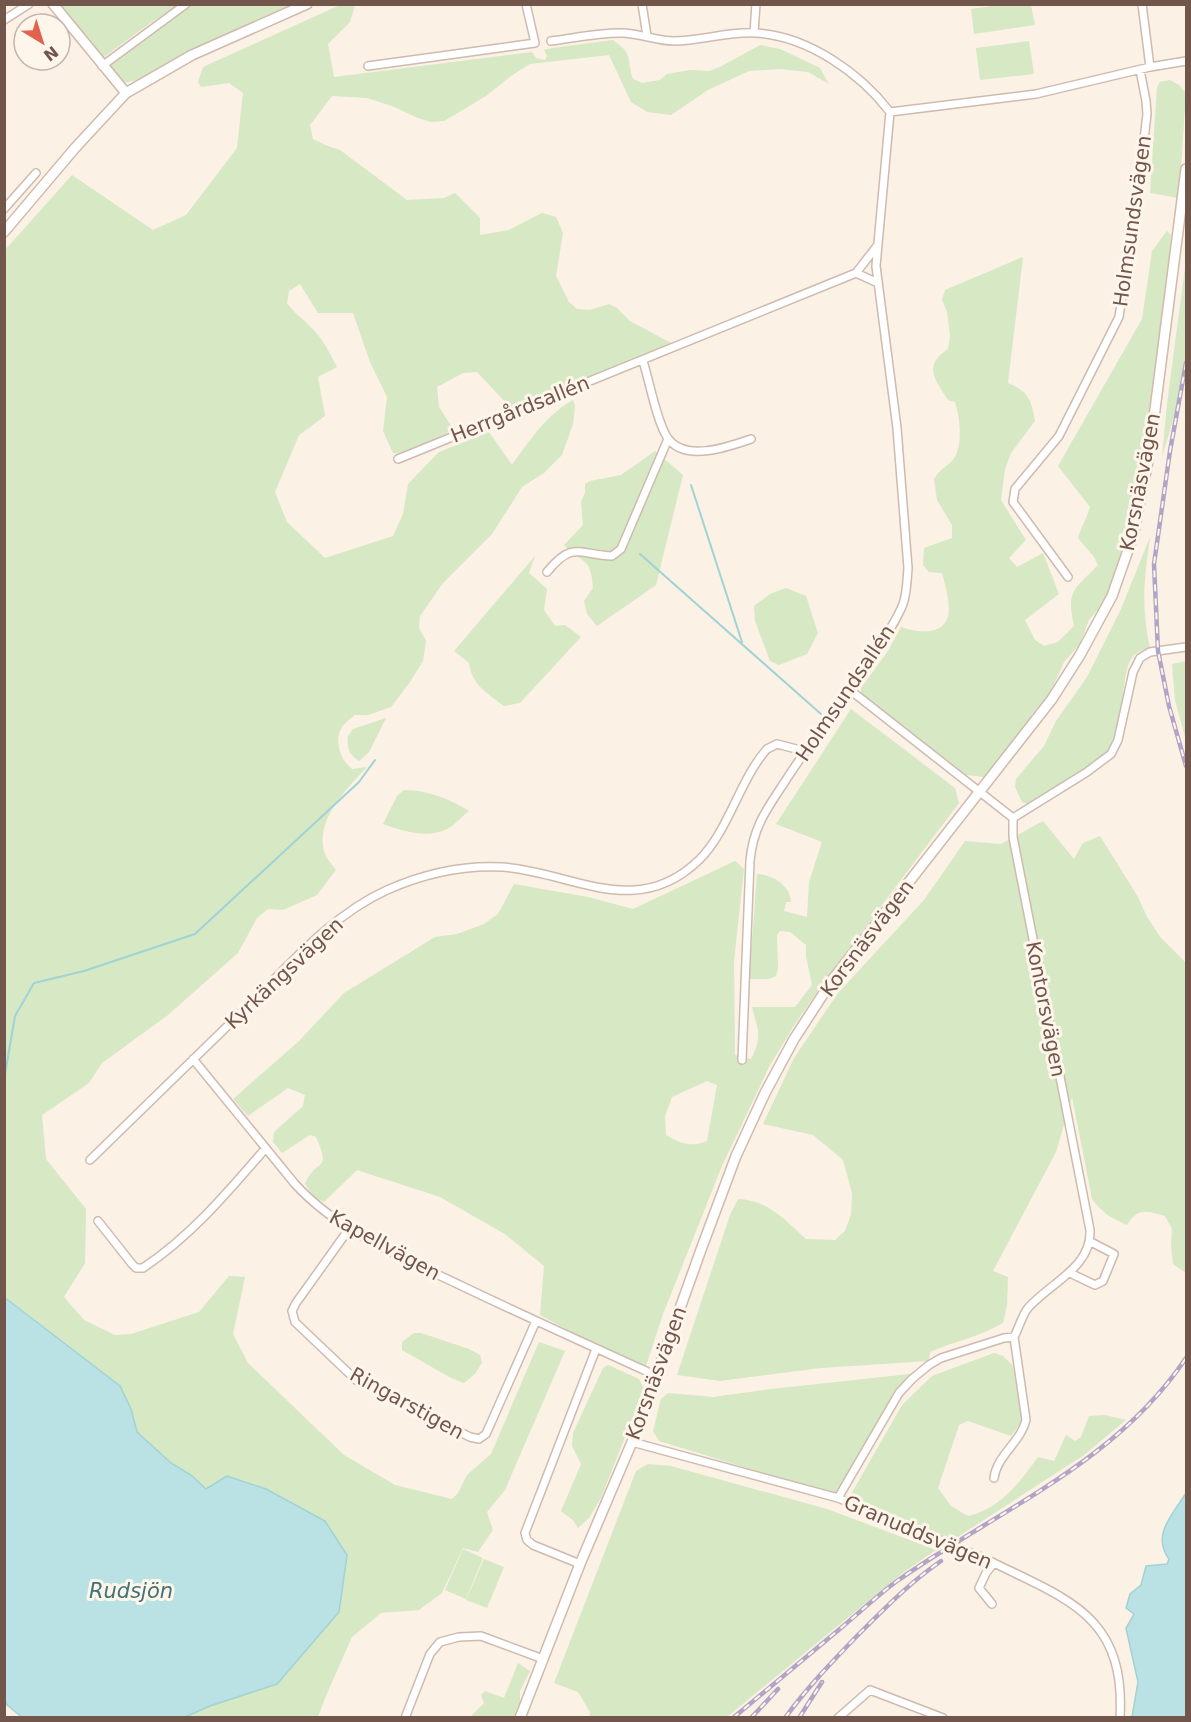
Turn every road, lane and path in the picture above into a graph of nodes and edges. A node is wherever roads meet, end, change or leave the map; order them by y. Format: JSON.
{"nodes":[{"id":1,"x":28,"y":4,"type":"edge"},
{"id":2,"x":53,"y":4,"type":"edge"},
{"id":3,"x":186,"y":4,"type":"edge"},
{"id":4,"x":307,"y":4,"type":"edge"},
{"id":5,"x":526,"y":4,"type":"edge"},
{"id":6,"x":642,"y":4,"type":"edge"},
{"id":7,"x":756,"y":4,"type":"edge"},
{"id":8,"x":1142,"y":4,"type":"edge"},
{"id":9,"x":4,"y":20,"type":"edge"},
{"id":10,"x":754,"y":33,"type":"junction"},
{"id":11,"x":647,"y":36,"type":"junction"},
{"id":12,"x":551,"y":41,"type":"dead end"},
{"id":13,"x":1186,"y":61,"type":"edge"},
{"id":14,"x":102,"y":66,"type":"junction"},
{"id":15,"x":368,"y":66,"type":"dead end"},
{"id":16,"x":1150,"y":68,"type":"junction"},
{"id":17,"x":1140,"y":70,"type":"junction"},
{"id":18,"x":126,"y":93,"type":"junction"},
{"id":19,"x":890,"y":112,"type":"junction"},
{"id":20,"x":1186,"y":169,"type":"edge"},
{"id":21,"x":36,"y":173,"type":"dead end"},
{"id":22,"x":4,"y":209,"type":"edge"},
{"id":23,"x":4,"y":232,"type":"edge"},
{"id":24,"x":877,"y":246,"type":"junction"},
{"id":25,"x":856,"y":273,"type":"junction"},
{"id":26,"x":878,"y":283,"type":"junction"},
{"id":27,"x":643,"y":360,"type":"junction"},
{"id":28,"x":668,"y":439,"type":"junction"},
{"id":29,"x":751,"y":439,"type":"dead end"},
{"id":30,"x":398,"y":459,"type":"dead end"},
{"id":31,"x":547,"y":572,"type":"dead end"},
{"id":32,"x":1068,"y":577,"type":"dead end"},
{"id":33,"x":1186,"y":647,"type":"edge"},
{"id":34,"x":850,"y":690,"type":"junction"},
{"id":35,"x":804,"y":751,"type":"junction"},
{"id":36,"x":980,"y":791,"type":"junction"},
{"id":37,"x":1013,"y":818,"type":"junction"},
{"id":38,"x":193,"y":1059,"type":"junction"},
{"id":39,"x":742,"y":1060,"type":"dead end"},
{"id":40,"x":265,"y":1149,"type":"junction"},
{"id":41,"x":90,"y":1160,"type":"dead end"},
{"id":42,"x":98,"y":1221,"type":"dead end"},
{"id":43,"x":349,"y":1230,"type":"junction"},
{"id":44,"x":1091,"y":1242,"type":"junction"},
{"id":45,"x":1070,"y":1273,"type":"junction"},
{"id":46,"x":536,"y":1321,"type":"junction"},
{"id":47,"x":1014,"y":1337,"type":"junction"},
{"id":48,"x":596,"y":1349,"type":"junction"},
{"id":49,"x":657,"y":1376,"type":"junction"},
{"id":50,"x":632,"y":1442,"type":"junction"},
{"id":51,"x":994,"y":1478,"type":"dead end"},
{"id":52,"x":838,"y":1498,"type":"junction"},
{"id":53,"x":994,"y":1563,"type":"junction"},
{"id":54,"x":580,"y":1564,"type":"junction"},
{"id":55,"x":992,"y":1604,"type":"dead end"},
{"id":56,"x":543,"y":1659,"type":"junction"},
{"id":57,"x":405,"y":1718,"type":"edge"},
{"id":58,"x":520,"y":1718,"type":"edge"},
{"id":59,"x":838,"y":1718,"type":"edge"},
{"id":60,"x":943,"y":1718,"type":"edge"},
{"id":61,"x":1120,"y":1718,"type":"edge"}],
"edges":[{"from":1,"to":9,"type":"street"},
{"from":2,"to":14,"type":"street"},
{"from":3,"to":14,"type":"street"},
{"from":4,"to":18,"type":"street"},
{"from":5,"to":15,"type":"street"},
{"from":6,"to":11,"type":"street"},
{"from":7,"to":10,"type":"street"},
{"from":8,"to":16,"type":"street"},
{"from":10,"to":11,"type":"street"},
{"from":10,"to":19,"type":"street"},
{"from":11,"to":12,"type":"street"},
{"from":13,"to":16,"type":"street"},
{"from":14,"to":18,"type":"street"},
{"from":16,"to":17,"type":"street"},
{"from":17,"to":19,"type":"street"},
{"from":17,"to":32,"type":"street","name":"Holmsundsvägen"},
{"from":18,"to":23,"type":"street"},
{"from":19,"to":24,"type":"street","name":"Holmsundsallén"},
{"from":20,"to":36,"type":"street","name":"Korsnäsvägen"},
{"from":21,"to":22,"type":"street"},
{"from":24,"to":25,"type":"street"},
{"from":24,"to":26,"type":"street","name":"Holmsundsallén"},
{"from":25,"to":26,"type":"street"},
{"from":25,"to":27,"type":"street","name":"Herrgårdsallén"},
{"from":26,"to":34,"type":"street","name":"Holmsundsallén"},
{"from":27,"to":28,"type":"street"},
{"from":27,"to":30,"type":"street","name":"Herrgårdsallén"},
{"from":28,"to":29,"type":"street"},
{"from":28,"to":31,"type":"street"},
{"from":33,"to":37,"type":"street"},
{"from":34,"to":35,"type":"street","name":"Holmsundsallén"},
{"from":34,"to":36,"type":"street"},
{"from":35,"to":38,"type":"street","name":"Kyrkängsvägen"},
{"from":35,"to":39,"type":"street","name":"Holmsundsallén"},
{"from":36,"to":37,"type":"street"},
{"from":36,"to":49,"type":"street","name":"Korsnäsvägen"},
{"from":37,"to":44,"type":"street","name":"Kontorsvägen"},
{"from":38,"to":40,"type":"street","name":"Kapellvägen"},
{"from":38,"to":41,"type":"street","name":"Kyrkängsvägen"},
{"from":40,"to":42,"type":"street"},
{"from":40,"to":43,"type":"street","name":"Kapellvägen"},
{"from":43,"to":46,"type":"street","name":"Kapellvägen"},
{"from":43,"to":46,"type":"street","name":"Ringarstigen"},
{"from":44,"to":45,"type":"street"},
{"from":44,"to":45,"type":"street"},
{"from":45,"to":47,"type":"street"},
{"from":46,"to":48,"type":"street","name":"Kapellvägen"},
{"from":47,"to":51,"type":"street"},
{"from":47,"to":52,"type":"street"},
{"from":48,"to":49,"type":"street","name":"Kapellvägen"},
{"from":48,"to":54,"type":"street"},
{"from":49,"to":50,"type":"street","name":"Korsnäsvägen"},
{"from":50,"to":52,"type":"street","name":"Granuddsvägen"},
{"from":50,"to":54,"type":"street","name":"Korsnäsvägen"},
{"from":52,"to":53,"type":"street","name":"Granuddsvägen","bridge":true},
{"from":53,"to":55,"type":"street"},
{"from":53,"to":61,"type":"street","name":"Granuddsvägen"},
{"from":54,"to":56,"type":"street","name":"Korsnäsvägen"},
{"from":56,"to":57,"type":"street"},
{"from":56,"to":58,"type":"street","name":"Korsnäsvägen"},
{"from":59,"to":60,"type":"street"}]}
